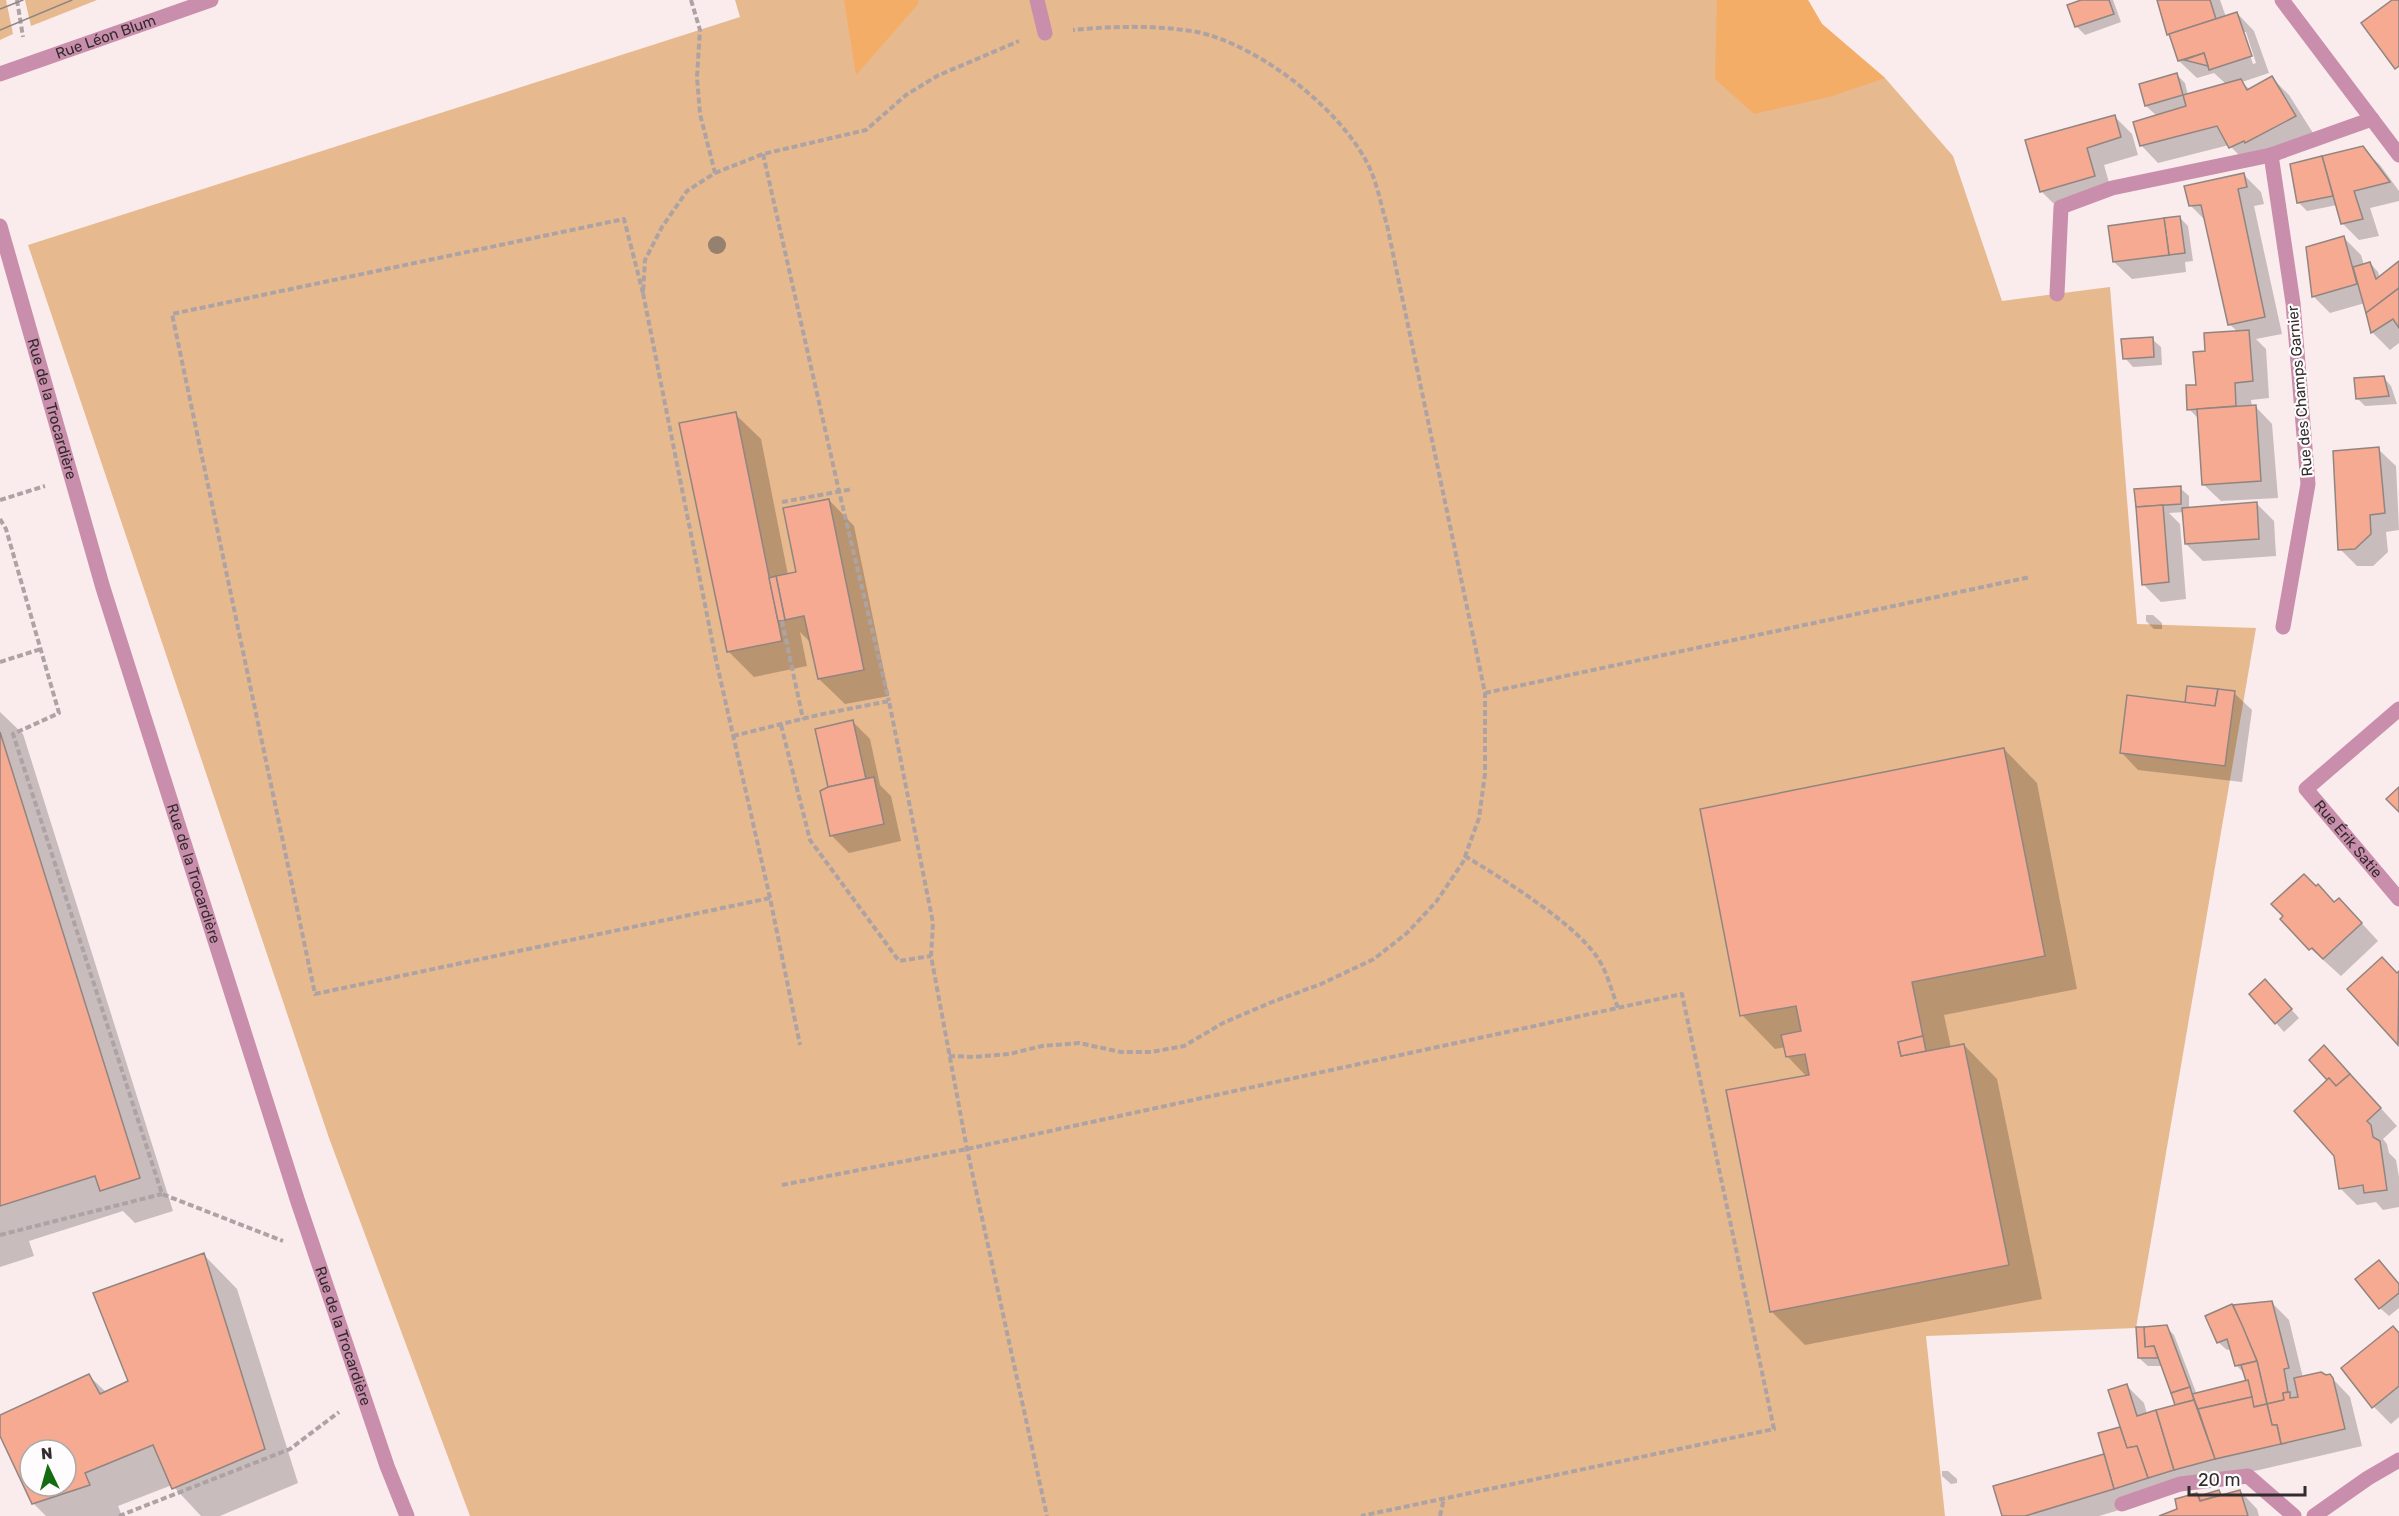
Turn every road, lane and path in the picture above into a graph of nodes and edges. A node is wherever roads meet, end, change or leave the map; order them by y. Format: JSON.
{"nodes":[{"id":1,"x":17,"y":0,"type":"edge"},
{"id":2,"x":212,"y":0,"type":"edge"},
{"id":3,"x":691,"y":0,"type":"edge"},
{"id":4,"x":1037,"y":0,"type":"edge"},
{"id":5,"x":2282,"y":0,"type":"edge"},
{"id":6,"x":1045,"y":33,"type":"junction"},
{"id":7,"x":27,"y":65,"type":"junction"},
{"id":8,"x":0,"y":74,"type":"edge"},
{"id":9,"x":2372,"y":119,"type":"junction"},
{"id":10,"x":763,"y":154,"type":"junction"},
{"id":11,"x":2271,"y":155,"type":"junction"},
{"id":12,"x":2399,"y":155,"type":"edge"},
{"id":13,"x":716,"y":172,"type":"junction"},
{"id":14,"x":0,"y":226,"type":"edge"},
{"id":15,"x":643,"y":293,"type":"junction"},
{"id":16,"x":2057,"y":294,"type":"dead end"},
{"id":17,"x":71,"y":478,"type":"junction"},
{"id":18,"x":853,"y":489,"type":"dead end"},
{"id":19,"x":839,"y":491,"type":"junction"},
{"id":20,"x":0,"y":500,"type":"edge"},
{"id":21,"x":782,"y":502,"type":"dead end"},
{"id":22,"x":0,"y":519,"type":"edge"},
{"id":23,"x":2030,"y":577,"type":"dead end"},
{"id":24,"x":782,"y":621,"type":"dead end"},
{"id":25,"x":2283,"y":627,"type":"dead end"},
{"id":26,"x":41,"y":649,"type":"junction"},
{"id":27,"x":0,"y":663,"type":"edge"},
{"id":28,"x":1485,"y":693,"type":"junction"},
{"id":29,"x":889,"y":701,"type":"junction"},
{"id":30,"x":2399,"y":708,"type":"edge"},
{"id":31,"x":803,"y":719,"type":"junction"},
{"id":32,"x":781,"y":725,"type":"junction"},
{"id":33,"x":733,"y":736,"type":"junction"},
{"id":34,"x":1465,"y":856,"type":"junction"},
{"id":35,"x":770,"y":898,"type":"junction"},
{"id":36,"x":2399,"y":899,"type":"edge"},
{"id":37,"x":931,"y":956,"type":"junction"},
{"id":38,"x":1618,"y":1008,"type":"junction"},
{"id":39,"x":800,"y":1046,"type":"dead end"},
{"id":40,"x":949,"y":1056,"type":"junction"},
{"id":41,"x":967,"y":1149,"type":"junction"},
{"id":42,"x":782,"y":1185,"type":"dead end"},
{"id":43,"x":162,"y":1194,"type":"junction"},
{"id":44,"x":0,"y":1235,"type":"edge"},
{"id":45,"x":286,"y":1242,"type":"dead end"},
{"id":46,"x":345,"y":1421,"type":"dead end"},
{"id":47,"x":2399,"y":1460,"type":"edge"},
{"id":48,"x":1444,"y":1498,"type":"junction"},
{"id":49,"x":2122,"y":1504,"type":"dead end"},
{"id":50,"x":119,"y":1516,"type":"edge"},
{"id":51,"x":407,"y":1516,"type":"edge"},
{"id":52,"x":1047,"y":1516,"type":"edge"},
{"id":53,"x":1361,"y":1516,"type":"edge"},
{"id":54,"x":1440,"y":1516,"type":"edge"},
{"id":55,"x":2294,"y":1516,"type":"edge"},
{"id":56,"x":2314,"y":1516,"type":"edge"}],
"edges":[{"from":1,"to":7,"type":"path"},
{"from":2,"to":7,"type":"street","name":"Rue Léon Blum"},
{"from":3,"to":13,"type":"path"},
{"from":4,"to":6,"type":"street"},
{"from":5,"to":9,"type":"street"},
{"from":6,"to":10,"type":"path"},
{"from":6,"to":28,"type":"path"},
{"from":7,"to":8,"type":"street","name":"Rue Léon Blum"},
{"from":9,"to":11,"type":"street"},
{"from":9,"to":12,"type":"street"},
{"from":10,"to":13,"type":"path"},
{"from":10,"to":19,"type":"path"},
{"from":11,"to":16,"type":"street"},
{"from":11,"to":25,"type":"street","name":"Rue des Champs Garnier"},
{"from":13,"to":15,"type":"path"},
{"from":14,"to":17,"type":"street","name":"Rue de la Trocardière"},
{"from":15,"to":33,"type":"path"},
{"from":15,"to":35,"type":"path"},
{"from":17,"to":20,"type":"path"},
{"from":17,"to":51,"type":"street","name":"Rue de la Trocardière"},
{"from":18,"to":19,"type":"path"},
{"from":19,"to":21,"type":"path"},
{"from":19,"to":29,"type":"path"},
{"from":22,"to":26,"type":"path"},
{"from":23,"to":28,"type":"path"},
{"from":24,"to":31,"type":"path"},
{"from":26,"to":27,"type":"path"},
{"from":26,"to":43,"type":"path"},
{"from":28,"to":34,"type":"path"},
{"from":29,"to":31,"type":"path"},
{"from":29,"to":37,"type":"path"},
{"from":30,"to":36,"type":"street","name":"Rue Érik Satie"},
{"from":31,"to":32,"type":"path"},
{"from":32,"to":33,"type":"path"},
{"from":32,"to":37,"type":"path"},
{"from":33,"to":35,"type":"path"},
{"from":34,"to":38,"type":"path"},
{"from":34,"to":40,"type":"path"},
{"from":35,"to":39,"type":"path"},
{"from":37,"to":40,"type":"path"},
{"from":38,"to":41,"type":"path"},
{"from":38,"to":48,"type":"path"},
{"from":40,"to":41,"type":"path"},
{"from":41,"to":42,"type":"path"},
{"from":41,"to":52,"type":"path"},
{"from":43,"to":44,"type":"path"},
{"from":43,"to":45,"type":"path"},
{"from":46,"to":50,"type":"path"},
{"from":47,"to":56,"type":"street"},
{"from":48,"to":53,"type":"path"},
{"from":48,"to":54,"type":"path"},
{"from":49,"to":55,"type":"street"}]}
